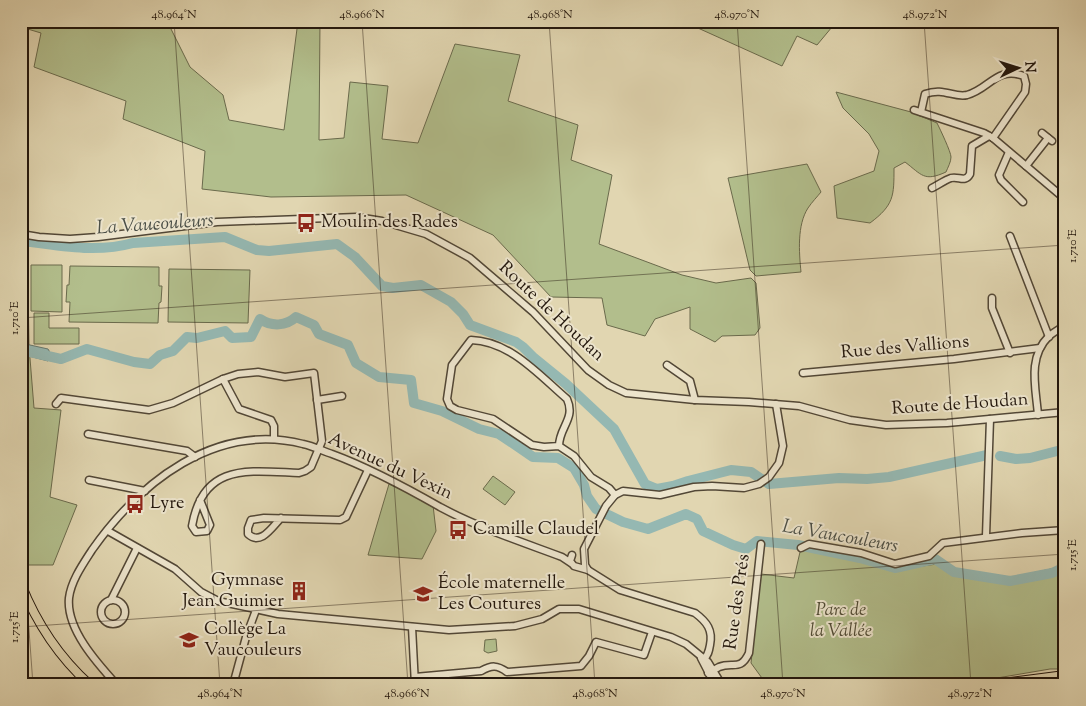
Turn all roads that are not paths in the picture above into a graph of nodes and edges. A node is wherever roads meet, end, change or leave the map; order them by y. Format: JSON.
{"nodes":[{"id":1,"x":914,"y":110,"type":"dead end"},
{"id":2,"x":921,"y":112,"type":"junction"},
{"id":3,"x":991,"y":137,"type":"junction"},
{"id":4,"x":1047,"y":137,"type":"dead end"},
{"id":5,"x":1009,"y":152,"type":"junction"},
{"id":6,"x":1026,"y":166,"type":"junction"},
{"id":7,"x":932,"y":188,"type":"dead end"},
{"id":8,"x":1065,"y":199,"type":"edge"},
{"id":9,"x":1023,"y":202,"type":"dead end"},
{"id":10,"x":21,"y":234,"type":"edge"},
{"id":11,"x":1010,"y":236,"type":"dead end"},
{"id":12,"x":992,"y":298,"type":"dead end"},
{"id":13,"x":1065,"y":325,"type":"edge"},
{"id":14,"x":1049,"y":337,"type":"junction"},
{"id":15,"x":1040,"y":348,"type":"junction"},
{"id":16,"x":1010,"y":353,"type":"junction"},
{"id":17,"x":667,"y":365,"type":"dead end"},
{"id":18,"x":803,"y":373,"type":"dead end"},
{"id":19,"x":223,"y":379,"type":"junction"},
{"id":20,"x":342,"y":396,"type":"dead end"},
{"id":21,"x":317,"y":400,"type":"junction"},
{"id":22,"x":694,"y":400,"type":"junction"},
{"id":23,"x":56,"y":404,"type":"dead end"},
{"id":24,"x":776,"y":404,"type":"junction"},
{"id":25,"x":1065,"y":412,"type":"edge"},
{"id":26,"x":1038,"y":414,"type":"junction"},
{"id":27,"x":990,"y":419,"type":"junction"},
{"id":28,"x":88,"y":434,"type":"dead end"},
{"id":29,"x":274,"y":439,"type":"junction"},
{"id":30,"x":559,"y":446,"type":"junction"},
{"id":31,"x":318,"y":449,"type":"junction"},
{"id":32,"x":195,"y":457,"type":"junction"},
{"id":33,"x":368,"y":470,"type":"junction"},
{"id":34,"x":89,"y":480,"type":"dead end"},
{"id":35,"x":145,"y":491,"type":"junction"},
{"id":36,"x":615,"y":495,"type":"junction"},
{"id":37,"x":200,"y":500,"type":"junction"},
{"id":38,"x":281,"y":518,"type":"junction"},
{"id":39,"x":1065,"y":530,"type":"edge"},
{"id":40,"x":108,"y":531,"type":"junction"},
{"id":41,"x":986,"y":536,"type":"junction"},
{"id":42,"x":761,"y":544,"type":"dead end"},
{"id":43,"x":137,"y":548,"type":"junction"},
{"id":44,"x":584,"y":548,"type":"junction"},
{"id":45,"x":801,"y":548,"type":"dead end"},
{"id":46,"x":575,"y":554,"type":"junction"},
{"id":47,"x":562,"y":557,"type":"junction"},
{"id":48,"x":585,"y":560,"type":"junction"},
{"id":49,"x":571,"y":563,"type":"junction"},
{"id":50,"x":578,"y":568,"type":"junction"},
{"id":51,"x":588,"y":570,"type":"junction"},
{"id":52,"x":21,"y":584,"type":"edge"},
{"id":53,"x":111,"y":600,"type":"dead end"},
{"id":54,"x":256,"y":610,"type":"junction"},
{"id":55,"x":412,"y":627,"type":"junction"},
{"id":56,"x":652,"y":632,"type":"junction"},
{"id":57,"x":702,"y":658,"type":"junction"},
{"id":58,"x":711,"y":672,"type":"junction"},
{"id":59,"x":1065,"y":675,"type":"edge"},
{"id":60,"x":415,"y":677,"type":"junction"},
{"id":61,"x":1065,"y":682,"type":"edge"},
{"id":62,"x":90,"y":685,"type":"edge"},
{"id":63,"x":117,"y":685,"type":"edge"},
{"id":64,"x":233,"y":685,"type":"edge"},
{"id":65,"x":415,"y":685,"type":"edge"},
{"id":66,"x":715,"y":685,"type":"edge"},
{"id":67,"x":722,"y":685,"type":"edge"},
{"id":68,"x":987,"y":685,"type":"edge"},
{"id":69,"x":1029,"y":685,"type":"edge"}],
"edges":[{"from":1,"to":2,"type":"street"},
{"from":2,"to":3,"type":"street"},
{"from":2,"to":3,"type":"street"},
{"from":3,"to":5,"type":"street"},
{"from":3,"to":7,"type":"street"},
{"from":4,"to":6,"type":"street"},
{"from":5,"to":6,"type":"street"},
{"from":5,"to":9,"type":"street"},
{"from":6,"to":8,"type":"street"},
{"from":10,"to":22,"type":"street","name":"Route de Houdan"},
{"from":11,"to":14,"type":"street"},
{"from":12,"to":16,"type":"street"},
{"from":13,"to":14,"type":"street"},
{"from":14,"to":15,"type":"street"},
{"from":15,"to":16,"type":"street","name":"Rue des Vallions"},
{"from":15,"to":26,"type":"street"},
{"from":16,"to":18,"type":"street","name":"Rue des Vallions"},
{"from":17,"to":22,"type":"street"},
{"from":19,"to":21,"type":"street"},
{"from":19,"to":23,"type":"street"},
{"from":19,"to":29,"type":"street"},
{"from":20,"to":21,"type":"street"},
{"from":21,"to":31,"type":"street"},
{"from":22,"to":24,"type":"street","name":"Route de Houdan"},
{"from":24,"to":27,"type":"street","name":"Route de Houdan"},
{"from":24,"to":36,"type":"street"},
{"from":25,"to":26,"type":"street","name":"Route de Houdan"},
{"from":26,"to":27,"type":"street","name":"Route de Houdan"},
{"from":27,"to":41,"type":"street"},
{"from":28,"to":32,"type":"street"},
{"from":29,"to":31,"type":"street","name":"Avenue du Vexin"},
{"from":29,"to":32,"type":"street","name":"Avenue du Vexin"},
{"from":30,"to":30,"type":"street"},
{"from":30,"to":36,"type":"street"},
{"from":31,"to":33,"type":"street","name":"Avenue du Vexin"},
{"from":31,"to":37,"type":"street"},
{"from":32,"to":35,"type":"street","name":"Avenue du Vexin"},
{"from":33,"to":38,"type":"street"},
{"from":33,"to":47,"type":"street","name":"Avenue du Vexin"},
{"from":34,"to":35,"type":"street"},
{"from":35,"to":40,"type":"street","name":"Avenue du Vexin"},
{"from":36,"to":44,"type":"street"},
{"from":37,"to":37,"type":"street"},
{"from":38,"to":38,"type":"street"},
{"from":39,"to":41,"type":"street"},
{"from":40,"to":43,"type":"street"},
{"from":40,"to":63,"type":"street","name":"Avenue du Vexin"},
{"from":41,"to":45,"type":"street"},
{"from":42,"to":58,"type":"street","name":"Rue des Prés"},
{"from":43,"to":53,"type":"street"},
{"from":43,"to":54,"type":"street"},
{"from":44,"to":46,"type":"street"},
{"from":44,"to":48,"type":"street"},
{"from":46,"to":47,"type":"street"},
{"from":46,"to":48,"type":"street"},
{"from":46,"to":49,"type":"street"},
{"from":47,"to":49,"type":"street","name":"Avenue du Vexin"},
{"from":48,"to":50,"type":"street"},
{"from":48,"to":51,"type":"street"},
{"from":49,"to":50,"type":"street","name":"Avenue du Vexin"},
{"from":50,"to":51,"type":"street"},
{"from":51,"to":57,"type":"street"},
{"from":52,"to":62,"type":"main road"},
{"from":54,"to":55,"type":"street"},
{"from":54,"to":64,"type":"street"},
{"from":55,"to":56,"type":"street"},
{"from":55,"to":60,"type":"street"},
{"from":56,"to":57,"type":"street"},
{"from":56,"to":60,"type":"street"},
{"from":57,"to":58,"type":"street"},
{"from":58,"to":66,"type":"street"},
{"from":58,"to":67,"type":"street"},
{"from":59,"to":68,"type":"main road"},
{"from":60,"to":65,"type":"street"},
{"from":61,"to":69,"type":"main road"}]}
